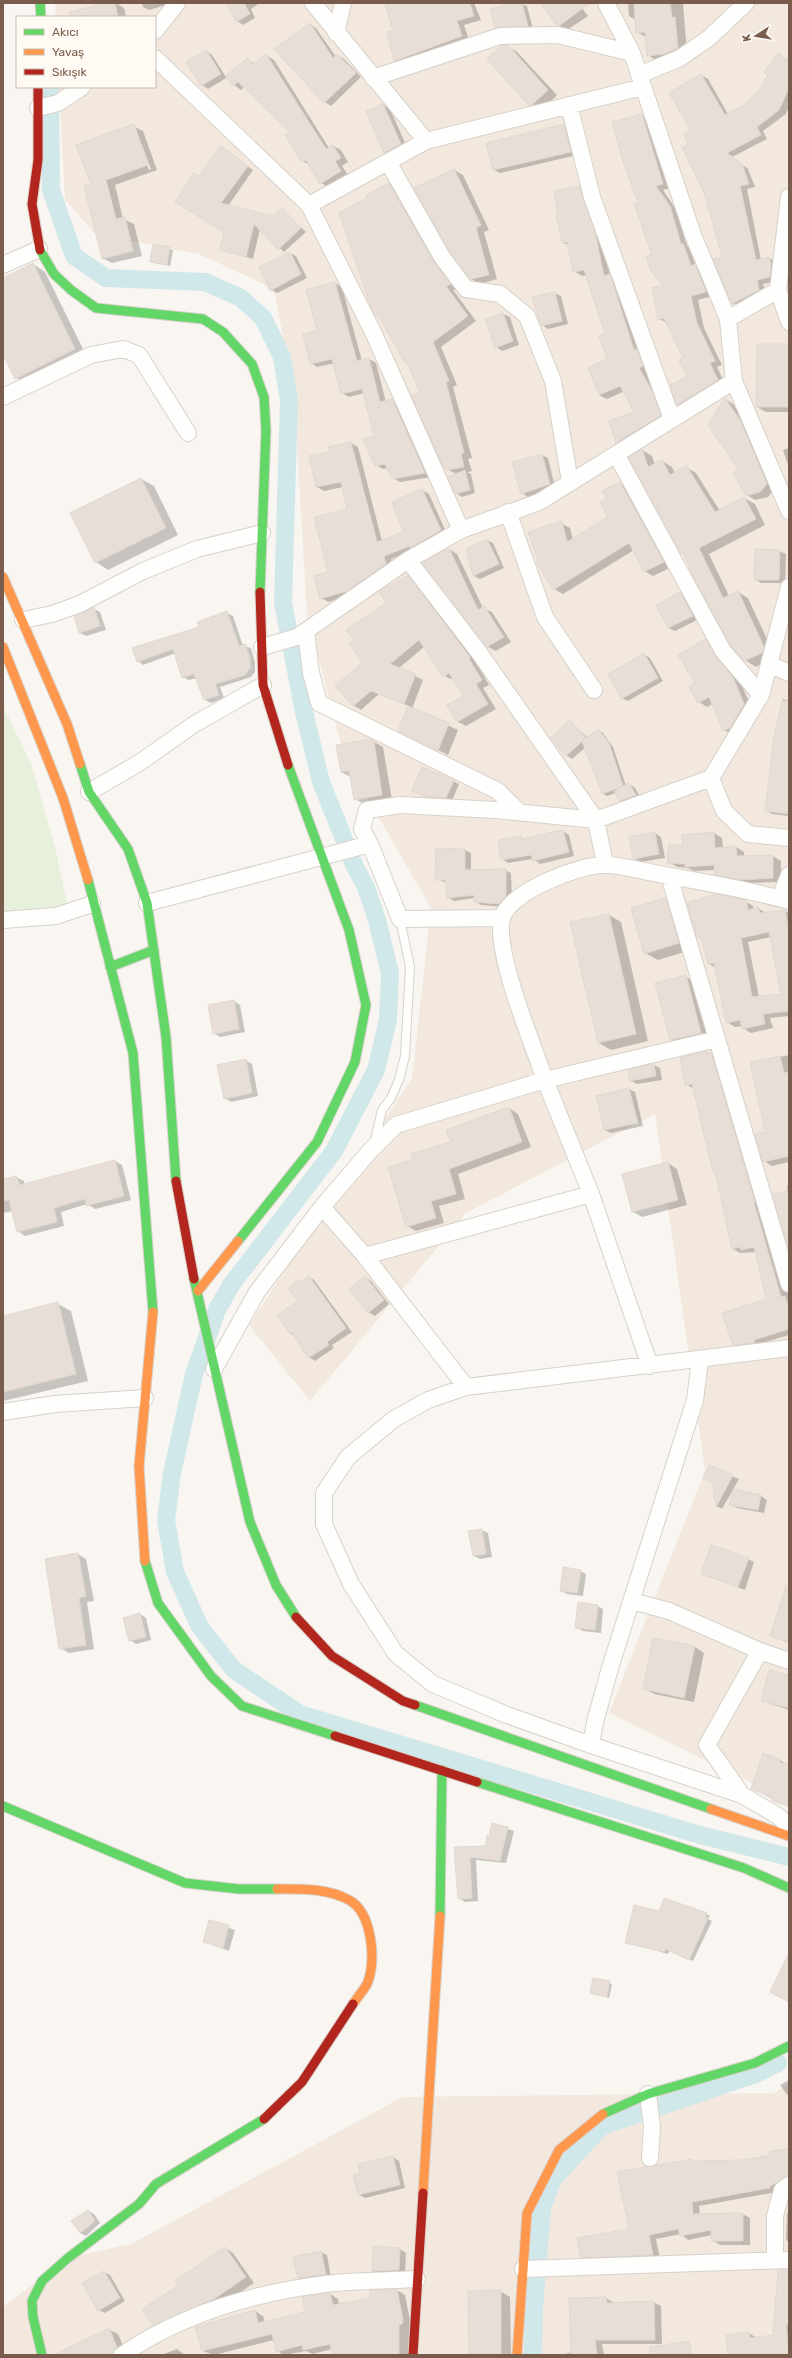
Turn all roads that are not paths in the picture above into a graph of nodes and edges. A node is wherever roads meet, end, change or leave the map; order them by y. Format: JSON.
{"nodes":[{"id":1,"x":40,"y":3,"type":"edge"},
{"id":2,"x":177,"y":3,"type":"edge"},
{"id":3,"x":313,"y":3,"type":"edge"},
{"id":4,"x":343,"y":3,"type":"edge"},
{"id":5,"x":606,"y":3,"type":"edge"},
{"id":6,"x":746,"y":3,"type":"edge"},
{"id":7,"x":41,"y":16,"type":"edge"},
{"id":8,"x":156,"y":30,"type":"edge"},
{"id":9,"x":336,"y":33,"type":"junction"},
{"id":10,"x":632,"y":54,"type":"junction"},
{"id":11,"x":156,"y":59,"type":"edge"},
{"id":12,"x":373,"y":78,"type":"junction"},
{"id":13,"x":641,"y":81,"type":"junction"},
{"id":14,"x":38,"y":88,"type":"edge"},
{"id":15,"x":80,"y":88,"type":"edge"},
{"id":16,"x":569,"y":105,"type":"junction"},
{"id":17,"x":47,"y":106,"type":"junction"},
{"id":18,"x":426,"y":141,"type":"junction"},
{"id":19,"x":388,"y":162,"type":"junction"},
{"id":20,"x":789,"y":197,"type":"edge"},
{"id":21,"x":309,"y":206,"type":"junction"},
{"id":22,"x":39,"y":249,"type":"junction"},
{"id":23,"x":3,"y":265,"type":"edge"},
{"id":24,"x":778,"y":290,"type":"junction"},
{"id":25,"x":728,"y":319,"type":"junction"},
{"id":26,"x":789,"y":322,"type":"edge"},
{"id":27,"x":734,"y":381,"type":"junction"},
{"id":28,"x":3,"y":397,"type":"edge"},
{"id":29,"x":672,"y":419,"type":"junction"},
{"id":30,"x":188,"y":433,"type":"dead end"},
{"id":31,"x":616,"y":454,"type":"junction"},
{"id":32,"x":570,"y":482,"type":"junction"},
{"id":33,"x":789,"y":511,"type":"edge"},
{"id":34,"x":508,"y":512,"type":"junction"},
{"id":35,"x":461,"y":530,"type":"junction"},
{"id":36,"x":262,"y":533,"type":"junction"},
{"id":37,"x":408,"y":560,"type":"junction"},
{"id":38,"x":3,"y":577,"type":"edge"},
{"id":39,"x":789,"y":587,"type":"edge"},
{"id":40,"x":23,"y":620,"type":"junction"},
{"id":41,"x":779,"y":624,"type":"junction"},
{"id":42,"x":301,"y":634,"type":"junction"},
{"id":43,"x":789,"y":640,"type":"edge"},
{"id":44,"x":3,"y":647,"type":"edge"},
{"id":45,"x":262,"y":647,"type":"junction"},
{"id":46,"x":769,"y":664,"type":"junction"},
{"id":47,"x":789,"y":673,"type":"edge"},
{"id":48,"x":263,"y":685,"type":"junction"},
{"id":49,"x":594,"y":690,"type":"dead end"},
{"id":50,"x":761,"y":695,"type":"junction"},
{"id":51,"x":711,"y":778,"type":"junction"},
{"id":52,"x":89,"y":792,"type":"junction"},
{"id":53,"x":519,"y":812,"type":"junction"},
{"id":54,"x":596,"y":820,"type":"junction"},
{"id":55,"x":789,"y":838,"type":"edge"},
{"id":56,"x":365,"y":845,"type":"junction"},
{"id":57,"x":323,"y":855,"type":"junction"},
{"id":58,"x":605,"y":864,"type":"junction"},
{"id":59,"x":789,"y":875,"type":"edge"},
{"id":60,"x":669,"y":876,"type":"junction"},
{"id":61,"x":784,"y":900,"type":"edge"},
{"id":62,"x":147,"y":903,"type":"junction"},
{"id":63,"x":92,"y":904,"type":"junction"},
{"id":64,"x":502,"y":918,"type":"junction"},
{"id":65,"x":400,"y":919,"type":"junction"},
{"id":66,"x":3,"y":920,"type":"edge"},
{"id":67,"x":154,"y":950,"type":"junction"},
{"id":68,"x":110,"y":967,"type":"junction"},
{"id":69,"x":717,"y":1039,"type":"junction"},
{"id":70,"x":545,"y":1080,"type":"junction"},
{"id":71,"x":373,"y":1148,"type":"junction"},
{"id":72,"x":591,"y":1194,"type":"junction"},
{"id":73,"x":322,"y":1206,"type":"junction"},
{"id":74,"x":365,"y":1256,"type":"junction"},
{"id":75,"x":789,"y":1284,"type":"edge"},
{"id":76,"x":198,"y":1291,"type":"junction"},
{"id":77,"x":789,"y":1348,"type":"edge"},
{"id":78,"x":700,"y":1360,"type":"junction"},
{"id":79,"x":213,"y":1364,"type":"junction"},
{"id":80,"x":650,"y":1366,"type":"junction"},
{"id":81,"x":466,"y":1387,"type":"junction"},
{"id":82,"x":145,"y":1398,"type":"junction"},
{"id":83,"x":3,"y":1412,"type":"edge"},
{"id":84,"x":632,"y":1601,"type":"junction"},
{"id":85,"x":760,"y":1651,"type":"junction"},
{"id":86,"x":789,"y":1661,"type":"edge"},
{"id":87,"x":591,"y":1746,"type":"junction"},
{"id":88,"x":442,"y":1770,"type":"junction"},
{"id":89,"x":742,"y":1795,"type":"junction"},
{"id":90,"x":3,"y":1806,"type":"edge"},
{"id":91,"x":789,"y":1826,"type":"edge"},
{"id":92,"x":789,"y":1836,"type":"edge"},
{"id":93,"x":789,"y":1888,"type":"edge"},
{"id":94,"x":789,"y":2046,"type":"edge"},
{"id":95,"x":649,"y":2098,"type":"junction"},
{"id":96,"x":650,"y":2158,"type":"dead end"},
{"id":97,"x":789,"y":2185,"type":"edge"},
{"id":98,"x":782,"y":2260,"type":"edge"},
{"id":99,"x":534,"y":2269,"type":"junction"},
{"id":100,"x":417,"y":2279,"type":"junction"},
{"id":101,"x":42,"y":2355,"type":"edge"},
{"id":102,"x":122,"y":2355,"type":"edge"},
{"id":103,"x":413,"y":2355,"type":"edge"},
{"id":104,"x":517,"y":2355,"type":"edge"}],
"edges":[{"from":1,"to":7,"type":"main road"},
{"from":2,"to":8,"type":"street"},
{"from":3,"to":9,"type":"street"},
{"from":4,"to":9,"type":"street"},
{"from":5,"to":10,"type":"street"},
{"from":6,"to":13,"type":"street"},
{"from":9,"to":12,"type":"street"},
{"from":10,"to":12,"type":"street"},
{"from":10,"to":13,"type":"street"},
{"from":11,"to":21,"type":"street"},
{"from":12,"to":18,"type":"street"},
{"from":13,"to":16,"type":"street"},
{"from":13,"to":25,"type":"street"},
{"from":14,"to":17,"type":"main road"},
{"from":15,"to":17,"type":"street"},
{"from":16,"to":18,"type":"street"},
{"from":16,"to":29,"type":"street"},
{"from":17,"to":22,"type":"main road"},
{"from":18,"to":19,"type":"street"},
{"from":19,"to":21,"type":"street"},
{"from":19,"to":32,"type":"street"},
{"from":20,"to":24,"type":"street"},
{"from":21,"to":35,"type":"street"},
{"from":22,"to":23,"type":"street"},
{"from":22,"to":36,"type":"main road"},
{"from":24,"to":25,"type":"street"},
{"from":24,"to":26,"type":"street"},
{"from":25,"to":27,"type":"street"},
{"from":27,"to":29,"type":"street"},
{"from":27,"to":33,"type":"street"},
{"from":28,"to":30,"type":"street"},
{"from":29,"to":31,"type":"street"},
{"from":31,"to":32,"type":"street"},
{"from":31,"to":50,"type":"street"},
{"from":32,"to":34,"type":"street"},
{"from":34,"to":35,"type":"street"},
{"from":34,"to":49,"type":"street"},
{"from":35,"to":37,"type":"street"},
{"from":36,"to":40,"type":"street"},
{"from":36,"to":45,"type":"main road"},
{"from":37,"to":42,"type":"street"},
{"from":37,"to":54,"type":"street"},
{"from":38,"to":40,"type":"main road"},
{"from":39,"to":41,"type":"street"},
{"from":40,"to":52,"type":"main road"},
{"from":41,"to":43,"type":"street"},
{"from":41,"to":46,"type":"street"},
{"from":42,"to":45,"type":"street"},
{"from":42,"to":53,"type":"street"},
{"from":44,"to":63,"type":"main road"},
{"from":45,"to":48,"type":"main road"},
{"from":46,"to":47,"type":"street"},
{"from":46,"to":50,"type":"street"},
{"from":48,"to":52,"type":"street"},
{"from":48,"to":57,"type":"main road"},
{"from":50,"to":51,"type":"street"},
{"from":51,"to":54,"type":"street"},
{"from":51,"to":55,"type":"street"},
{"from":52,"to":62,"type":"main road"},
{"from":53,"to":54,"type":"street"},
{"from":53,"to":56,"type":"street"},
{"from":54,"to":58,"type":"street"},
{"from":56,"to":57,"type":"street"},
{"from":56,"to":65,"type":"street"},
{"from":57,"to":62,"type":"street"},
{"from":57,"to":76,"type":"main road"},
{"from":58,"to":60,"type":"street"},
{"from":58,"to":64,"type":"street"},
{"from":59,"to":61,"type":"street"},
{"from":60,"to":61,"type":"street"},
{"from":60,"to":69,"type":"street"},
{"from":62,"to":67,"type":"main road"},
{"from":63,"to":66,"type":"street"},
{"from":63,"to":68,"type":"main road"},
{"from":64,"to":65,"type":"street"},
{"from":64,"to":70,"type":"street"},
{"from":65,"to":71,"type":"lane"},
{"from":67,"to":68,"type":"main road"},
{"from":67,"to":76,"type":"main road"},
{"from":68,"to":82,"type":"main road"},
{"from":69,"to":70,"type":"street"},
{"from":69,"to":75,"type":"street"},
{"from":70,"to":71,"type":"street"},
{"from":70,"to":72,"type":"street"},
{"from":71,"to":73,"type":"street"},
{"from":72,"to":74,"type":"street"},
{"from":72,"to":80,"type":"street"},
{"from":73,"to":74,"type":"street"},
{"from":73,"to":79,"type":"street"},
{"from":74,"to":81,"type":"street"},
{"from":76,"to":79,"type":"main road"},
{"from":77,"to":78,"type":"street"},
{"from":78,"to":80,"type":"street"},
{"from":78,"to":84,"type":"street"},
{"from":79,"to":92,"type":"main road"},
{"from":80,"to":81,"type":"street"},
{"from":81,"to":87,"type":"street"},
{"from":82,"to":83,"type":"street"},
{"from":82,"to":88,"type":"main road"},
{"from":84,"to":85,"type":"street"},
{"from":84,"to":87,"type":"street"},
{"from":85,"to":86,"type":"street"},
{"from":85,"to":89,"type":"street"},
{"from":87,"to":89,"type":"street"},
{"from":88,"to":93,"type":"main road"},
{"from":88,"to":100,"type":"main road"},
{"from":89,"to":91,"type":"street"},
{"from":90,"to":101,"type":"main road"},
{"from":94,"to":95,"type":"main road"},
{"from":95,"to":96,"type":"street"},
{"from":95,"to":99,"type":"main road"},
{"from":97,"to":98,"type":"street"},
{"from":98,"to":99,"type":"street"},
{"from":99,"to":104,"type":"main road"},
{"from":100,"to":102,"type":"street"},
{"from":100,"to":103,"type":"main road"}]}
